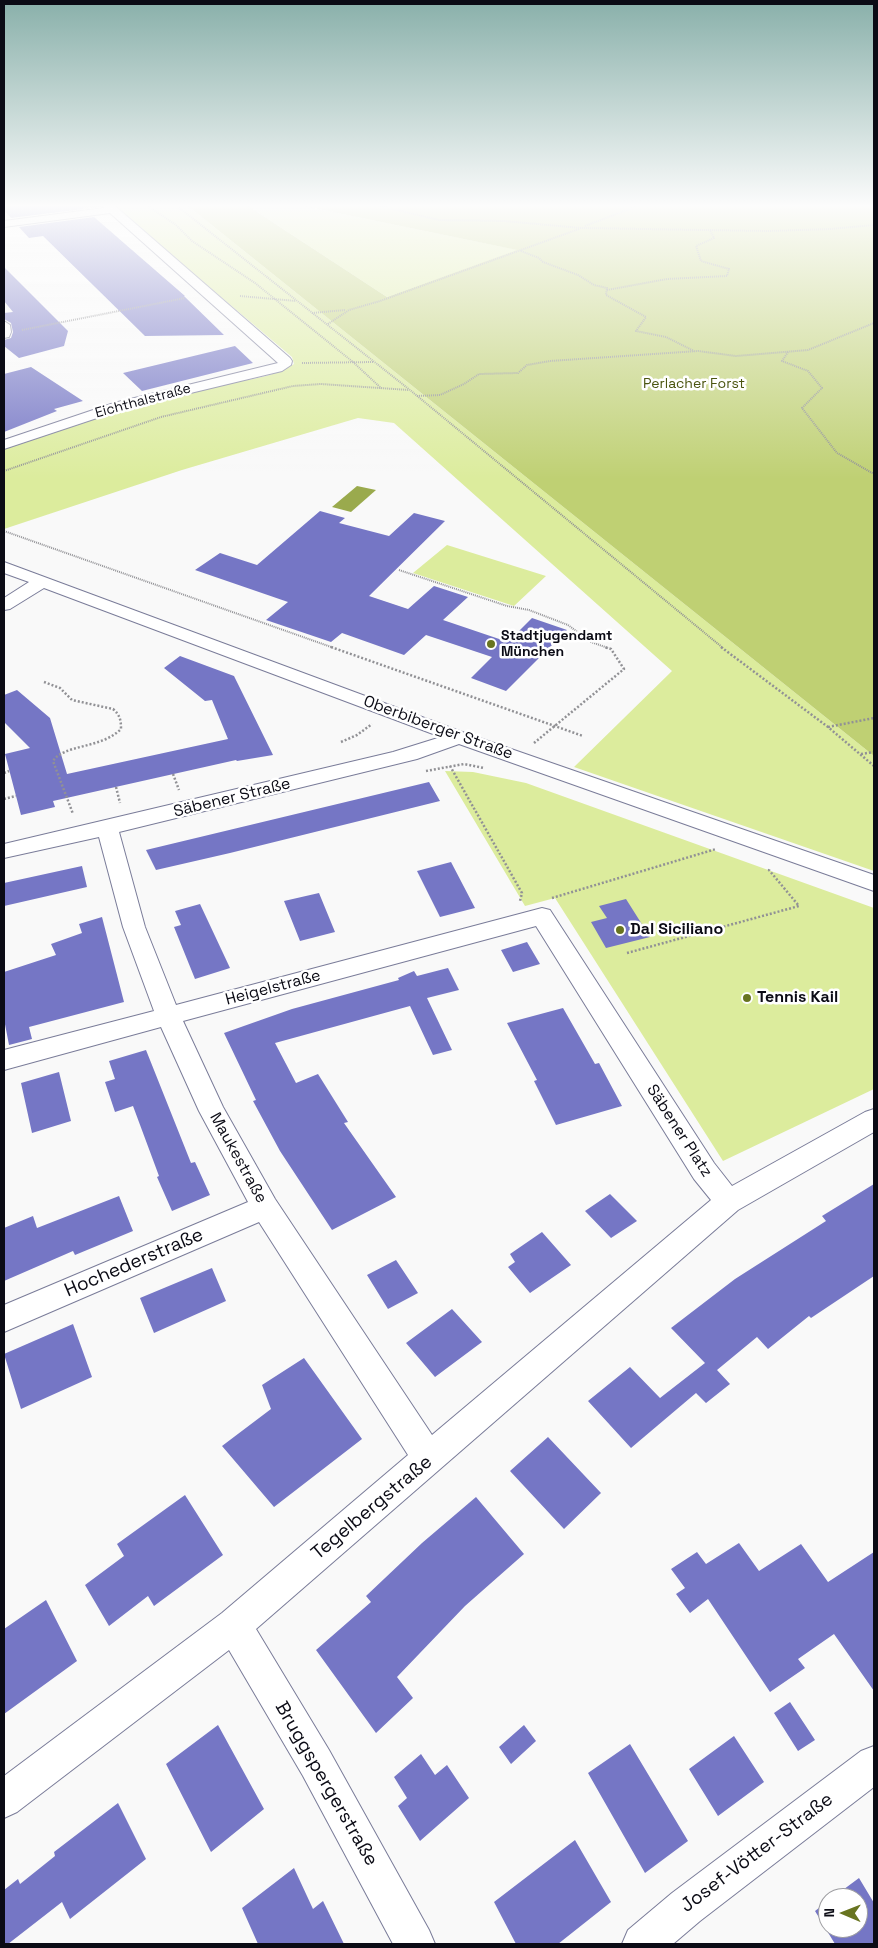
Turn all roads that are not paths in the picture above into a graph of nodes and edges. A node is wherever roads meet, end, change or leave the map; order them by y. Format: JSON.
{"nodes":[{"id":1,"x":211,"y":297,"type":"edge"},
{"id":2,"x":4,"y":445,"type":"edge"},
{"id":3,"x":4,"y":567,"type":"edge"},
{"id":4,"x":42,"y":582,"type":"junction"},
{"id":5,"x":4,"y":605,"type":"edge"},
{"id":6,"x":458,"y":737,"type":"junction"},
{"id":7,"x":114,"y":817,"type":"junction"},
{"id":8,"x":4,"y":851,"type":"edge"},
{"id":9,"x":874,"y":883,"type":"edge"},
{"id":10,"x":542,"y":916,"type":"joint"},
{"id":11,"x":168,"y":1015,"type":"junction"},
{"id":12,"x":4,"y":1060,"type":"edge"},
{"id":13,"x":874,"y":1119,"type":"edge"},
{"id":14,"x":728,"y":1202,"type":"junction"},
{"id":15,"x":265,"y":1207,"type":"junction"},
{"id":16,"x":4,"y":1320,"type":"edge"},
{"id":17,"x":429,"y":1459,"type":"junction"},
{"id":18,"x":234,"y":1625,"type":"junction"},
{"id":19,"x":874,"y":1764,"type":"edge"},
{"id":20,"x":4,"y":1799,"type":"edge"},
{"id":21,"x":416,"y":1944,"type":"edge"},
{"id":22,"x":642,"y":1944,"type":"edge"}],
"edges":[{"from":1,"to":2,"type":"street","name":"Eichthalstraße"},
{"from":3,"to":4,"type":"street","name":"Oberbiberger Straße"},
{"from":4,"to":5,"type":"street"},
{"from":4,"to":6,"type":"street","name":"Oberbiberger Straße"},
{"from":6,"to":7,"type":"street","name":"Säbener Straße"},
{"from":6,"to":9,"type":"street","name":"Oberbiberger Straße"},
{"from":7,"to":8,"type":"street","name":"Säbener Straße"},
{"from":7,"to":11,"type":"street","name":"Maukestraße"},
{"from":10,"to":11,"type":"street","name":"Heigelstraße"},
{"from":10,"to":14,"type":"street","name":"Säbener Platz"},
{"from":11,"to":12,"type":"street","name":"Heigelstraße"},
{"from":11,"to":15,"type":"street","name":"Maukestraße"},
{"from":13,"to":14,"type":"street"},
{"from":14,"to":17,"type":"street","name":"Tegelbergstraße"},
{"from":15,"to":16,"type":"street","name":"Hochederstraße"},
{"from":15,"to":17,"type":"street","name":"Maukestraße"},
{"from":17,"to":18,"type":"street","name":"Tegelbergstraße"},
{"from":18,"to":20,"type":"street","name":"Tegelbergstraße"},
{"from":18,"to":21,"type":"street","name":"Bruggspergerstraße"},
{"from":19,"to":22,"type":"street","name":"Josef-Vötter-Straße"}]}
